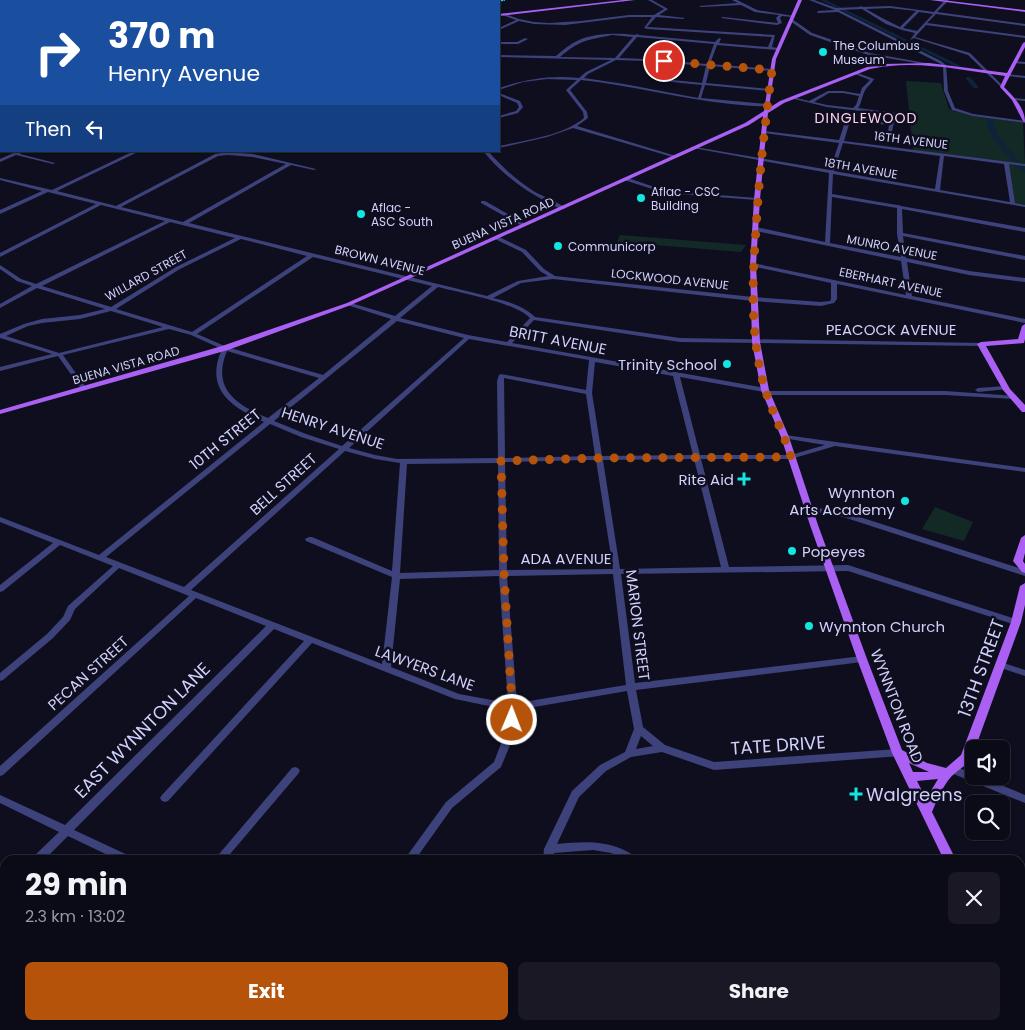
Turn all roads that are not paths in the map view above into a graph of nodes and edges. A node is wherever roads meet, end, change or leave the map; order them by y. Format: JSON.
{"nodes":[{"id":1,"x":633,"y":0,"type":"edge"},
{"id":2,"x":651,"y":0,"type":"edge"},
{"id":3,"x":659,"y":0,"type":"edge"},
{"id":4,"x":734,"y":0,"type":"edge"},
{"id":5,"x":800,"y":0,"type":"edge"},
{"id":6,"x":811,"y":0,"type":"edge"},
{"id":7,"x":932,"y":0,"type":"edge"},
{"id":8,"x":946,"y":1,"type":"edge"},
{"id":9,"x":741,"y":4,"type":"junction"},
{"id":10,"x":701,"y":6,"type":"dead end"},
{"id":11,"x":861,"y":6,"type":"junction"},
{"id":12,"x":839,"y":9,"type":"junction"},
{"id":13,"x":918,"y":11,"type":"junction"},
{"id":14,"x":1025,"y":11,"type":"edge"},
{"id":15,"x":818,"y":12,"type":"dead end"},
{"id":16,"x":934,"y":13,"type":"junction"},
{"id":17,"x":501,"y":15,"type":"edge"},
{"id":18,"x":781,"y":15,"type":"junction"},
{"id":19,"x":654,"y":17,"type":"junction"},
{"id":20,"x":683,"y":18,"type":"dead end"},
{"id":21,"x":723,"y":18,"type":"dead end"},
{"id":22,"x":791,"y":18,"type":"junction"},
{"id":23,"x":517,"y":21,"type":"junction"},
{"id":24,"x":925,"y":24,"type":"junction"},
{"id":25,"x":1025,"y":25,"type":"edge"},
{"id":26,"x":901,"y":28,"type":"junction"},
{"id":27,"x":500,"y":29,"type":"edge"},
{"id":28,"x":674,"y":30,"type":"junction"},
{"id":29,"x":918,"y":32,"type":"junction"},
{"id":30,"x":723,"y":33,"type":"junction"},
{"id":31,"x":637,"y":35,"type":"junction"},
{"id":32,"x":913,"y":37,"type":"junction"},
{"id":33,"x":1025,"y":37,"type":"edge"},
{"id":34,"x":668,"y":38,"type":"junction"},
{"id":35,"x":526,"y":39,"type":"dead end"},
{"id":36,"x":903,"y":40,"type":"junction"},
{"id":37,"x":717,"y":42,"type":"junction"},
{"id":38,"x":500,"y":43,"type":"edge"},
{"id":39,"x":1025,"y":43,"type":"edge"},
{"id":40,"x":770,"y":48,"type":"junction"},
{"id":41,"x":777,"y":49,"type":"junction"},
{"id":42,"x":1023,"y":49,"type":"edge"},
{"id":43,"x":500,"y":56,"type":"edge"},
{"id":44,"x":881,"y":56,"type":"junction"},
{"id":45,"x":520,"y":57,"type":"junction"},
{"id":46,"x":556,"y":58,"type":"junction"},
{"id":47,"x":616,"y":59,"type":"junction"},
{"id":48,"x":500,"y":62,"type":"edge"},
{"id":49,"x":1015,"y":62,"type":"junction"},
{"id":50,"x":1025,"y":63,"type":"edge"},
{"id":51,"x":891,"y":64,"type":"junction"},
{"id":52,"x":929,"y":64,"type":"junction"},
{"id":53,"x":709,"y":65,"type":"junction"},
{"id":54,"x":944,"y":66,"type":"junction"},
{"id":55,"x":772,"y":70,"type":"junction"},
{"id":56,"x":660,"y":71,"type":"dead end"},
{"id":57,"x":988,"y":72,"type":"junction"},
{"id":58,"x":856,"y":73,"type":"junction"},
{"id":59,"x":1008,"y":75,"type":"junction"},
{"id":60,"x":1025,"y":77,"type":"edge"},
{"id":61,"x":581,"y":78,"type":"junction"},
{"id":62,"x":705,"y":84,"type":"junction"},
{"id":63,"x":1002,"y":86,"type":"junction"},
{"id":64,"x":500,"y":88,"type":"edge"},
{"id":65,"x":770,"y":90,"type":"junction"},
{"id":66,"x":500,"y":94,"type":"edge"},
{"id":67,"x":861,"y":95,"type":"junction"},
{"id":68,"x":792,"y":98,"type":"junction"},
{"id":69,"x":699,"y":99,"type":"junction"},
{"id":70,"x":1014,"y":99,"type":"junction"},
{"id":71,"x":1025,"y":100,"type":"edge"},
{"id":72,"x":782,"y":102,"type":"junction"},
{"id":73,"x":810,"y":102,"type":"junction"},
{"id":74,"x":768,"y":103,"type":"junction"},
{"id":75,"x":854,"y":109,"type":"junction"},
{"id":76,"x":766,"y":113,"type":"junction"},
{"id":77,"x":500,"y":117,"type":"edge"},
{"id":78,"x":1025,"y":122,"type":"edge"},
{"id":79,"x":892,"y":124,"type":"junction"},
{"id":80,"x":574,"y":127,"type":"junction"},
{"id":81,"x":764,"y":132,"type":"junction"},
{"id":82,"x":890,"y":132,"type":"dead end"},
{"id":83,"x":842,"y":142,"type":"junction"},
{"id":84,"x":500,"y":147,"type":"edge"},
{"id":85,"x":695,"y":148,"type":"junction"},
{"id":86,"x":20,"y":152,"type":"edge"},
{"id":87,"x":136,"y":152,"type":"edge"},
{"id":88,"x":486,"y":152,"type":"edge"},
{"id":89,"x":16,"y":154,"type":"junction"},
{"id":90,"x":942,"y":154,"type":"junction"},
{"id":91,"x":674,"y":157,"type":"junction"},
{"id":92,"x":0,"y":161,"type":"edge"},
{"id":93,"x":761,"y":161,"type":"junction"},
{"id":94,"x":1006,"y":162,"type":"junction"},
{"id":95,"x":52,"y":163,"type":"dead end"},
{"id":96,"x":290,"y":164,"type":"junction"},
{"id":97,"x":1024,"y":164,"type":"edge"},
{"id":98,"x":314,"y":169,"type":"dead end"},
{"id":99,"x":832,"y":173,"type":"junction"},
{"id":100,"x":0,"y":179,"type":"edge"},
{"id":101,"x":626,"y":180,"type":"junction"},
{"id":102,"x":49,"y":191,"type":"junction"},
{"id":103,"x":938,"y":191,"type":"junction"},
{"id":104,"x":831,"y":194,"type":"junction"},
{"id":105,"x":757,"y":199,"type":"junction"},
{"id":106,"x":483,"y":202,"type":"dead end"},
{"id":107,"x":100,"y":204,"type":"junction"},
{"id":108,"x":1012,"y":204,"type":"junction"},
{"id":109,"x":899,"y":206,"type":"junction"},
{"id":110,"x":1025,"y":206,"type":"edge"},
{"id":111,"x":115,"y":208,"type":"junction"},
{"id":112,"x":564,"y":208,"type":"junction"},
{"id":113,"x":0,"y":212,"type":"edge"},
{"id":114,"x":168,"y":221,"type":"junction"},
{"id":115,"x":184,"y":224,"type":"junction"},
{"id":116,"x":524,"y":225,"type":"junction"},
{"id":117,"x":756,"y":229,"type":"junction"},
{"id":118,"x":1025,"y":230,"type":"edge"},
{"id":119,"x":900,"y":234,"type":"junction"},
{"id":120,"x":241,"y":238,"type":"junction"},
{"id":121,"x":497,"y":238,"type":"junction"},
{"id":122,"x":827,"y":244,"type":"junction"},
{"id":123,"x":0,"y":255,"type":"edge"},
{"id":124,"x":312,"y":255,"type":"junction"},
{"id":125,"x":1025,"y":258,"type":"edge"},
{"id":126,"x":904,"y":260,"type":"junction"},
{"id":127,"x":753,"y":265,"type":"junction"},
{"id":128,"x":0,"y":267,"type":"edge"},
{"id":129,"x":553,"y":277,"type":"junction"},
{"id":130,"x":406,"y":278,"type":"junction"},
{"id":131,"x":1025,"y":280,"type":"edge"},
{"id":132,"x":834,"y":282,"type":"junction"},
{"id":133,"x":36,"y":286,"type":"junction"},
{"id":134,"x":436,"y":286,"type":"junction"},
{"id":135,"x":909,"y":297,"type":"junction"},
{"id":136,"x":488,"y":298,"type":"junction"},
{"id":137,"x":753,"y":299,"type":"junction"},
{"id":138,"x":349,"y":304,"type":"junction"},
{"id":139,"x":0,"y":306,"type":"edge"},
{"id":140,"x":112,"y":308,"type":"junction"},
{"id":141,"x":396,"y":318,"type":"junction"},
{"id":142,"x":533,"y":318,"type":"junction"},
{"id":143,"x":1025,"y":321,"type":"edge"},
{"id":144,"x":1025,"y":326,"type":"edge"},
{"id":145,"x":171,"y":327,"type":"junction"},
{"id":146,"x":193,"y":334,"type":"junction"},
{"id":147,"x":1,"y":336,"type":"edge"},
{"id":148,"x":468,"y":337,"type":"junction"},
{"id":149,"x":756,"y":342,"type":"junction"},
{"id":150,"x":1023,"y":342,"type":"edge"},
{"id":151,"x":509,"y":343,"type":"junction"},
{"id":152,"x":981,"y":344,"type":"junction"},
{"id":153,"x":225,"y":348,"type":"junction"},
{"id":154,"x":60,"y":354,"type":"junction"},
{"id":155,"x":592,"y":359,"type":"junction"},
{"id":156,"x":0,"y":369,"type":"edge"},
{"id":157,"x":676,"y":374,"type":"junction"},
{"id":158,"x":324,"y":377,"type":"junction"},
{"id":159,"x":84,"y":388,"type":"junction"},
{"id":160,"x":1006,"y":388,"type":"junction"},
{"id":161,"x":766,"y":391,"type":"junction"},
{"id":162,"x":589,"y":393,"type":"junction"},
{"id":163,"x":945,"y":393,"type":"junction"},
{"id":164,"x":1014,"y":398,"type":"junction"},
{"id":165,"x":1025,"y":410,"type":"edge"},
{"id":166,"x":0,"y":412,"type":"edge"},
{"id":167,"x":269,"y":422,"type":"junction"},
{"id":168,"x":785,"y":437,"type":"junction"},
{"id":169,"x":834,"y":444,"type":"junction"},
{"id":170,"x":343,"y":448,"type":"junction"},
{"id":171,"x":697,"y":457,"type":"junction"},
{"id":172,"x":791,"y":457,"type":"junction"},
{"id":173,"x":600,"y":458,"type":"junction"},
{"id":174,"x":501,"y":461,"type":"junction"},
{"id":175,"x":404,"y":462,"type":"junction"},
{"id":176,"x":1025,"y":470,"type":"edge"},
{"id":177,"x":809,"y":509,"type":"junction"},
{"id":178,"x":0,"y":519,"type":"edge"},
{"id":179,"x":1025,"y":538,"type":"edge"},
{"id":180,"x":309,"y":540,"type":"dead end"},
{"id":181,"x":58,"y":542,"type":"junction"},
{"id":182,"x":100,"y":558,"type":"junction"},
{"id":183,"x":118,"y":565,"type":"junction"},
{"id":184,"x":830,"y":569,"type":"junction"},
{"id":185,"x":726,"y":570,"type":"junction"},
{"id":186,"x":1025,"y":571,"type":"edge"},
{"id":187,"x":616,"y":572,"type":"junction"},
{"id":188,"x":504,"y":573,"type":"junction"},
{"id":189,"x":396,"y":576,"type":"junction"},
{"id":190,"x":1025,"y":586,"type":"edge"},
{"id":191,"x":0,"y":588,"type":"edge"},
{"id":192,"x":185,"y":591,"type":"junction"},
{"id":193,"x":195,"y":595,"type":"junction"},
{"id":194,"x":1016,"y":622,"type":"junction"},
{"id":195,"x":272,"y":625,"type":"junction"},
{"id":196,"x":310,"y":640,"type":"junction"},
{"id":197,"x":862,"y":659,"type":"junction"},
{"id":198,"x":1001,"y":665,"type":"junction"},
{"id":199,"x":386,"y":669,"type":"junction"},
{"id":200,"x":1025,"y":673,"type":"edge"},
{"id":201,"x":0,"y":678,"type":"edge"},
{"id":202,"x":631,"y":687,"type":"junction"},
{"id":203,"x":512,"y":707,"type":"junction"},
{"id":204,"x":639,"y":729,"type":"junction"},
{"id":205,"x":662,"y":748,"type":"junction"},
{"id":206,"x":629,"y":754,"type":"junction"},
{"id":207,"x":898,"y":754,"type":"junction"},
{"id":208,"x":295,"y":771,"type":"dead end"},
{"id":209,"x":951,"y":771,"type":"junction"},
{"id":210,"x":0,"y":772,"type":"edge"},
{"id":211,"x":909,"y":777,"type":"junction"},
{"id":212,"x":165,"y":798,"type":"dead end"},
{"id":213,"x":1025,"y":798,"type":"edge"},
{"id":214,"x":0,"y":799,"type":"edge"},
{"id":215,"x":926,"y":812,"type":"junction"},
{"id":216,"x":66,"y":830,"type":"junction"},
{"id":217,"x":549,"y":848,"type":"junction"},
{"id":218,"x":42,"y":855,"type":"edge"},
{"id":219,"x":118,"y":855,"type":"edge"},
{"id":220,"x":223,"y":855,"type":"edge"},
{"id":221,"x":413,"y":855,"type":"edge"},
{"id":222,"x":548,"y":855,"type":"edge"},
{"id":223,"x":623,"y":855,"type":"edge"},
{"id":224,"x":948,"y":855,"type":"edge"}],
"edges":[{"from":1,"to":17,"type":"main road"},
{"from":2,"to":3,"type":"street"},
{"from":2,"to":19,"type":"street"},
{"from":4,"to":9,"type":"street"},
{"from":5,"to":22,"type":"main road","name":"WYNNTON ROAD"},
{"from":6,"to":12,"type":"street"},
{"from":7,"to":8,"type":"main road"},
{"from":8,"to":14,"type":"main road"},
{"from":8,"to":16,"type":"street"},
{"from":9,"to":10,"type":"street"},
{"from":9,"to":18,"type":"street"},
{"from":11,"to":12,"type":"street"},
{"from":11,"to":13,"type":"street"},
{"from":11,"to":26,"type":"street"},
{"from":12,"to":15,"type":"street"},
{"from":12,"to":36,"type":"street"},
{"from":13,"to":16,"type":"street"},
{"from":13,"to":26,"type":"street"},
{"from":16,"to":24,"type":"street"},
{"from":16,"to":25,"type":"street"},
{"from":17,"to":23,"type":"street"},
{"from":18,"to":21,"type":"street"},
{"from":18,"to":22,"type":"street"},
{"from":19,"to":20,"type":"street"},
{"from":19,"to":23,"type":"street"},
{"from":19,"to":28,"type":"street"},
{"from":22,"to":41,"type":"main road","name":"WYNNTON ROAD"},
{"from":22,"to":44,"type":"street"},
{"from":23,"to":27,"type":"street"},
{"from":24,"to":29,"type":"street"},
{"from":24,"to":33,"type":"street"},
{"from":26,"to":29,"type":"street"},
{"from":28,"to":30,"type":"street"},
{"from":28,"to":34,"type":"street"},
{"from":29,"to":32,"type":"street"},
{"from":30,"to":37,"type":"street"},
{"from":30,"to":40,"type":"street"},
{"from":31,"to":34,"type":"street"},
{"from":31,"to":46,"type":"street"},
{"from":31,"to":47,"type":"street"},
{"from":32,"to":36,"type":"street"},
{"from":32,"to":57,"type":"street"},
{"from":34,"to":37,"type":"street"},
{"from":35,"to":38,"type":"street"},
{"from":36,"to":54,"type":"street"},
{"from":37,"to":40,"type":"street"},
{"from":37,"to":53,"type":"street"},
{"from":39,"to":42,"type":"main road"},
{"from":40,"to":41,"type":"street"},
{"from":41,"to":55,"type":"main road","name":"WYNNTON ROAD"},
{"from":42,"to":49,"type":"main road"},
{"from":43,"to":45,"type":"street"},
{"from":44,"to":51,"type":"street"},
{"from":44,"to":52,"type":"street"},
{"from":45,"to":46,"type":"street"},
{"from":45,"to":48,"type":"street"},
{"from":46,"to":47,"type":"street"},
{"from":47,"to":53,"type":"street"},
{"from":47,"to":61,"type":"street"},
{"from":49,"to":50,"type":"street"},
{"from":49,"to":59,"type":"main road"},
{"from":51,"to":52,"type":"main road","name":"BUENA VISTA ROAD"},
{"from":51,"to":58,"type":"main road","name":"BUENA VISTA ROAD"},
{"from":52,"to":54,"type":"main road","name":"BUENA VISTA ROAD"},
{"from":53,"to":55,"type":"street"},
{"from":53,"to":62,"type":"street"},
{"from":54,"to":57,"type":"main road","name":"BUENA VISTA ROAD"},
{"from":54,"to":78,"type":"street"},
{"from":55,"to":65,"type":"main road","name":"WYNNTON ROAD"},
{"from":56,"to":62,"type":"street"},
{"from":57,"to":59,"type":"main road","name":"BUENA VISTA ROAD"},
{"from":57,"to":63,"type":"street"},
{"from":58,"to":67,"type":"street"},
{"from":58,"to":68,"type":"main road","name":"BUENA VISTA ROAD"},
{"from":59,"to":60,"type":"street"},
{"from":59,"to":63,"type":"main road"},
{"from":61,"to":64,"type":"street"},
{"from":61,"to":69,"type":"street"},
{"from":61,"to":80,"type":"street"},
{"from":62,"to":65,"type":"street"},
{"from":62,"to":69,"type":"street"},
{"from":63,"to":70,"type":"main road"},
{"from":65,"to":74,"type":"main road","name":"WYNNTON ROAD"},
{"from":66,"to":77,"type":"street"},
{"from":67,"to":73,"type":"street"},
{"from":67,"to":75,"type":"street"},
{"from":68,"to":72,"type":"main road","name":"BUENA VISTA ROAD"},
{"from":68,"to":73,"type":"street"},
{"from":69,"to":74,"type":"street"},
{"from":70,"to":71,"type":"street"},
{"from":70,"to":78,"type":"main road"},
{"from":72,"to":74,"type":"main road"},
{"from":72,"to":76,"type":"main road","name":"BUENA VISTA ROAD"},
{"from":73,"to":75,"type":"street"},
{"from":74,"to":76,"type":"main road","name":"WYNNTON ROAD"},
{"from":75,"to":79,"type":"street"},
{"from":76,"to":81,"type":"main road","name":"WYNNTON ROAD"},
{"from":76,"to":85,"type":"main road","name":"BUENA VISTA ROAD"},
{"from":79,"to":82,"type":"street"},
{"from":79,"to":83,"type":"street"},
{"from":80,"to":84,"type":"street"},
{"from":80,"to":91,"type":"street"},
{"from":81,"to":83,"type":"street","name":"16TH AVENUE"},
{"from":81,"to":93,"type":"main road","name":"WYNNTON ROAD"},
{"from":83,"to":90,"type":"street","name":"16TH AVENUE"},
{"from":83,"to":99,"type":"street"},
{"from":85,"to":91,"type":"main road","name":"BUENA VISTA ROAD"},
{"from":85,"to":93,"type":"street","name":"18TH AVENUE"},
{"from":86,"to":89,"type":"street"},
{"from":87,"to":102,"type":"street"},
{"from":88,"to":112,"type":"street"},
{"from":89,"to":92,"type":"street"},
{"from":89,"to":95,"type":"street"},
{"from":90,"to":94,"type":"street","name":"16TH AVENUE"},
{"from":90,"to":103,"type":"street"},
{"from":91,"to":101,"type":"main road","name":"BUENA VISTA ROAD"},
{"from":93,"to":99,"type":"street","name":"18TH AVENUE"},
{"from":93,"to":105,"type":"main road","name":"WYNNTON ROAD"},
{"from":94,"to":97,"type":"street","name":"16TH AVENUE"},
{"from":94,"to":108,"type":"street"},
{"from":96,"to":98,"type":"street"},
{"from":96,"to":111,"type":"street"},
{"from":96,"to":115,"type":"street"},
{"from":99,"to":103,"type":"street","name":"18TH AVENUE"},
{"from":99,"to":104,"type":"street"},
{"from":100,"to":102,"type":"street","name":"BROWN AVENUE"},
{"from":101,"to":105,"type":"street"},
{"from":101,"to":112,"type":"main road","name":"BUENA VISTA ROAD"},
{"from":102,"to":107,"type":"street","name":"BROWN AVENUE"},
{"from":102,"to":113,"type":"street"},
{"from":103,"to":108,"type":"street","name":"18TH AVENUE"},
{"from":104,"to":109,"type":"street"},
{"from":104,"to":122,"type":"street"},
{"from":105,"to":117,"type":"main road","name":"WYNNTON ROAD"},
{"from":106,"to":116,"type":"street"},
{"from":107,"to":111,"type":"street","name":"BROWN AVENUE"},
{"from":107,"to":123,"type":"street"},
{"from":108,"to":110,"type":"street","name":"18TH AVENUE"},
{"from":109,"to":118,"type":"street"},
{"from":109,"to":119,"type":"street"},
{"from":111,"to":114,"type":"street","name":"BROWN AVENUE"},
{"from":112,"to":116,"type":"main road","name":"BUENA VISTA ROAD"},
{"from":114,"to":115,"type":"street","name":"BROWN AVENUE"},
{"from":114,"to":133,"type":"street"},
{"from":115,"to":120,"type":"street","name":"BROWN AVENUE"},
{"from":116,"to":121,"type":"main road","name":"BUENA VISTA ROAD"},
{"from":117,"to":122,"type":"street","name":"MUNRO AVENUE"},
{"from":117,"to":127,"type":"main road","name":"WYNNTON ROAD"},
{"from":119,"to":125,"type":"street"},
{"from":119,"to":126,"type":"street"},
{"from":120,"to":124,"type":"street","name":"BROWN AVENUE"},
{"from":120,"to":140,"type":"street","name":"WILLARD STREET"},
{"from":121,"to":129,"type":"street"},
{"from":121,"to":130,"type":"main road","name":"BUENA VISTA ROAD"},
{"from":122,"to":126,"type":"street","name":"MUNRO AVENUE"},
{"from":124,"to":130,"type":"street","name":"BROWN AVENUE"},
{"from":124,"to":146,"type":"street"},
{"from":126,"to":131,"type":"street","name":"MUNRO AVENUE"},
{"from":126,"to":135,"type":"street"},
{"from":127,"to":132,"type":"street","name":"EBERHART AVENUE"},
{"from":127,"to":137,"type":"main road","name":"WYNNTON ROAD"},
{"from":128,"to":133,"type":"street"},
{"from":129,"to":136,"type":"street"},
{"from":129,"to":137,"type":"street","name":"LOCKWOOD AVENUE"},
{"from":130,"to":134,"type":"street","name":"BROWN AVENUE"},
{"from":130,"to":138,"type":"main road","name":"BUENA VISTA ROAD"},
{"from":132,"to":135,"type":"street","name":"EBERHART AVENUE"},
{"from":132,"to":137,"type":"street","name":"LOCKWOOD AVENUE"},
{"from":133,"to":139,"type":"street"},
{"from":133,"to":140,"type":"street"},
{"from":134,"to":136,"type":"street","name":"BROWN AVENUE"},
{"from":134,"to":141,"type":"street","name":"10TH STREET"},
{"from":135,"to":143,"type":"street","name":"EBERHART AVENUE"},
{"from":136,"to":142,"type":"street","name":"BROWN AVENUE"},
{"from":137,"to":149,"type":"main road","name":"WYNNTON ROAD"},
{"from":138,"to":141,"type":"street","name":"BRITT AVENUE"},
{"from":138,"to":153,"type":"main road","name":"BUENA VISTA ROAD"},
{"from":140,"to":145,"type":"street"},
{"from":140,"to":147,"type":"street","name":"WILLARD STREET"},
{"from":141,"to":148,"type":"street","name":"BRITT AVENUE"},
{"from":141,"to":158,"type":"street","name":"10TH STREET"},
{"from":142,"to":149,"type":"street","name":"BROWN AVENUE"},
{"from":142,"to":151,"type":"street"},
{"from":144,"to":150,"type":"main road"},
{"from":145,"to":146,"type":"street"},
{"from":145,"to":154,"type":"street"},
{"from":146,"to":153,"type":"street"},
{"from":147,"to":154,"type":"street"},
{"from":148,"to":151,"type":"street","name":"BRITT AVENUE"},
{"from":148,"to":170,"type":"street","name":"BELL STREET"},
{"from":149,"to":152,"type":"street","name":"PEACOCK AVENUE"},
{"from":149,"to":161,"type":"main road","name":"WYNNTON ROAD"},
{"from":150,"to":152,"type":"main road","name":"PEACOCK AVENUE"},
{"from":151,"to":155,"type":"street","name":"BRITT AVENUE"},
{"from":152,"to":160,"type":"main road"},
{"from":153,"to":158,"type":"street"},
{"from":153,"to":159,"type":"main road","name":"BUENA VISTA ROAD"},
{"from":153,"to":167,"type":"street","name":"HENRY AVENUE"},
{"from":154,"to":156,"type":"street"},
{"from":154,"to":159,"type":"street"},
{"from":155,"to":157,"type":"street","name":"BRITT AVENUE"},
{"from":155,"to":162,"type":"street","name":"MARION STREET"},
{"from":157,"to":161,"type":"street","name":"BRITT AVENUE"},
{"from":157,"to":171,"type":"street"},
{"from":158,"to":167,"type":"street","name":"10TH STREET"},
{"from":159,"to":166,"type":"main road","name":"BUENA VISTA ROAD"},
{"from":160,"to":163,"type":"street"},
{"from":160,"to":164,"type":"main road"},
{"from":161,"to":163,"type":"street","name":"BRITT AVENUE"},
{"from":161,"to":168,"type":"main road","name":"WYNNTON ROAD"},
{"from":162,"to":173,"type":"street","name":"MARION STREET"},
{"from":162,"to":174,"type":"street"},
{"from":163,"to":164,"type":"street"},
{"from":164,"to":165,"type":"main road"},
{"from":167,"to":170,"type":"street","name":"HENRY AVENUE"},
{"from":167,"to":182,"type":"street","name":"10TH STREET"},
{"from":168,"to":169,"type":"street"},
{"from":168,"to":172,"type":"main road","name":"WYNNTON ROAD"},
{"from":169,"to":172,"type":"street","name":"HENRY AVENUE"},
{"from":169,"to":176,"type":"street"},
{"from":170,"to":175,"type":"street","name":"HENRY AVENUE"},
{"from":170,"to":192,"type":"street","name":"BELL STREET"},
{"from":171,"to":172,"type":"street","name":"HENRY AVENUE"},
{"from":171,"to":173,"type":"street","name":"HENRY AVENUE"},
{"from":171,"to":185,"type":"street"},
{"from":172,"to":177,"type":"main road","name":"WYNNTON ROAD"},
{"from":173,"to":174,"type":"street","name":"HENRY AVENUE"},
{"from":173,"to":187,"type":"street","name":"MARION STREET"},
{"from":174,"to":175,"type":"street","name":"HENRY AVENUE"},
{"from":174,"to":188,"type":"street"},
{"from":175,"to":189,"type":"street"},
{"from":177,"to":184,"type":"main road","name":"WYNNTON ROAD"},
{"from":177,"to":186,"type":"street"},
{"from":178,"to":181,"type":"street","name":"LAWYERS LANE"},
{"from":179,"to":186,"type":"main road"},
{"from":180,"to":189,"type":"street","name":"ADA AVENUE"},
{"from":181,"to":182,"type":"street","name":"LAWYERS LANE"},
{"from":181,"to":191,"type":"street"},
{"from":182,"to":183,"type":"street","name":"LAWYERS LANE"},
{"from":183,"to":192,"type":"street","name":"LAWYERS LANE"},
{"from":183,"to":201,"type":"street"},
{"from":184,"to":185,"type":"street","name":"ADA AVENUE"},
{"from":184,"to":194,"type":"street","name":"ADA AVENUE"},
{"from":184,"to":197,"type":"main road","name":"WYNNTON ROAD"},
{"from":185,"to":187,"type":"street","name":"ADA AVENUE"},
{"from":187,"to":188,"type":"street","name":"ADA AVENUE"},
{"from":187,"to":202,"type":"street","name":"MARION STREET"},
{"from":188,"to":189,"type":"street","name":"ADA AVENUE"},
{"from":188,"to":203,"type":"street"},
{"from":189,"to":199,"type":"street"},
{"from":190,"to":194,"type":"main road","name":"13TH STREET"},
{"from":192,"to":193,"type":"street","name":"LAWYERS LANE"},
{"from":193,"to":195,"type":"street","name":"LAWYERS LANE"},
{"from":193,"to":210,"type":"street","name":"PECAN STREET"},
{"from":194,"to":198,"type":"main road","name":"13TH STREET"},
{"from":195,"to":196,"type":"street","name":"LAWYERS LANE"},
{"from":195,"to":216,"type":"street","name":"EAST WYNNTON LANE"},
{"from":196,"to":199,"type":"street","name":"LAWYERS LANE"},
{"from":196,"to":212,"type":"street"},
{"from":197,"to":202,"type":"street","name":"LAWYERS LANE"},
{"from":197,"to":207,"type":"main road","name":"WYNNTON ROAD"},
{"from":198,"to":200,"type":"street"},
{"from":198,"to":209,"type":"main road","name":"13TH STREET"},
{"from":199,"to":203,"type":"street","name":"LAWYERS LANE"},
{"from":202,"to":203,"type":"street","name":"LAWYERS LANE"},
{"from":202,"to":204,"type":"street","name":"MARION STREET"},
{"from":203,"to":221,"type":"street"},
{"from":204,"to":205,"type":"street","name":"TATE DRIVE"},
{"from":204,"to":206,"type":"street"},
{"from":205,"to":206,"type":"street","name":"TATE DRIVE"},
{"from":205,"to":207,"type":"street","name":"TATE DRIVE"},
{"from":206,"to":217,"type":"street"},
{"from":207,"to":209,"type":"main road"},
{"from":207,"to":211,"type":"main road","name":"WYNNTON ROAD"},
{"from":208,"to":220,"type":"street"},
{"from":209,"to":211,"type":"main road"},
{"from":209,"to":213,"type":"street"},
{"from":209,"to":215,"type":"main road","name":"13TH STREET"},
{"from":211,"to":215,"type":"main road","name":"WYNNTON ROAD"},
{"from":214,"to":216,"type":"street"},
{"from":215,"to":224,"type":"main road","name":"WYNNTON ROAD"},
{"from":216,"to":218,"type":"street","name":"EAST WYNNTON LANE"},
{"from":216,"to":219,"type":"street"},
{"from":217,"to":222,"type":"street"},
{"from":217,"to":223,"type":"street"}]}
